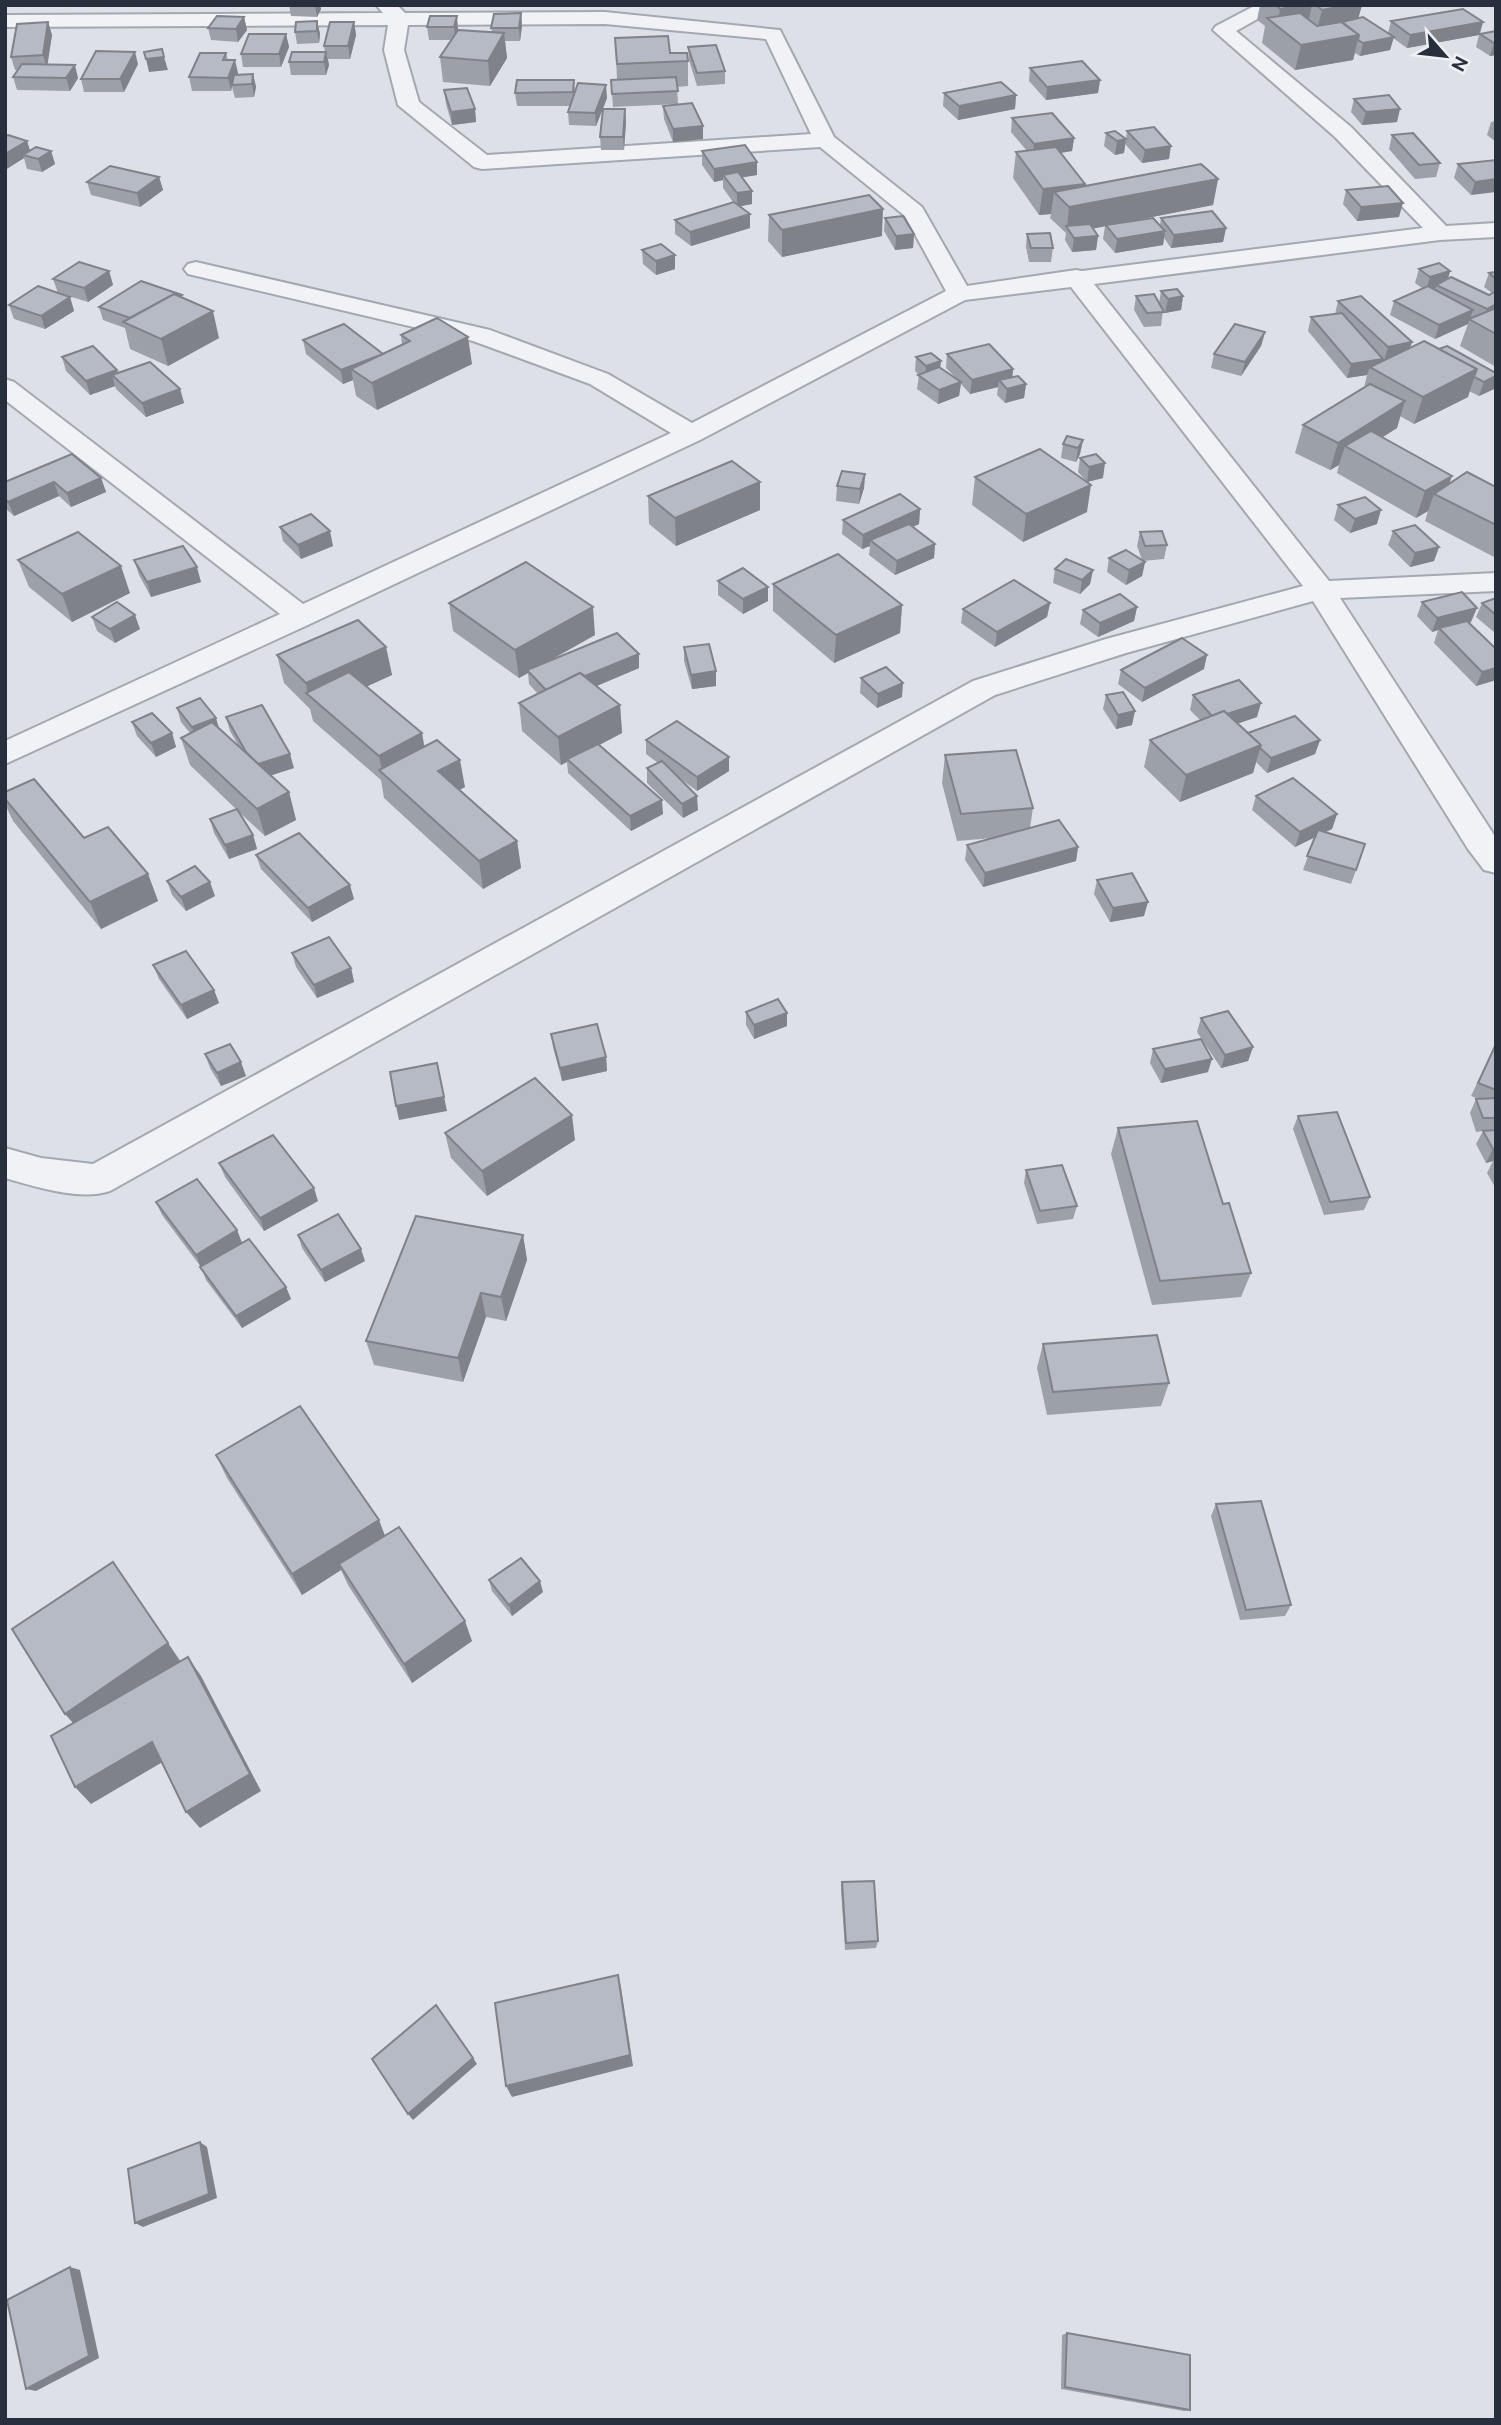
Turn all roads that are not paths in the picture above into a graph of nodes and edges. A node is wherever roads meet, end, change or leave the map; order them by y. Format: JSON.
{"nodes":[{"id":1,"x":1272,"y":5,"type":"edge"},
{"id":2,"x":393,"y":12,"type":"edge"},
{"id":3,"x":5,"y":21,"type":"edge"},
{"id":4,"x":825,"y":140,"type":"junction"},
{"id":5,"x":1496,"y":230,"type":"edge"},
{"id":6,"x":1440,"y":233,"type":"junction"},
{"id":7,"x":195,"y":269,"type":"dead end"},
{"id":8,"x":1076,"y":277,"type":"junction"},
{"id":9,"x":959,"y":294,"type":"junction"},
{"id":10,"x":5,"y":387,"type":"edge"},
{"id":11,"x":691,"y":434,"type":"junction"},
{"id":12,"x":1496,"y":582,"type":"edge"},
{"id":13,"x":1321,"y":590,"type":"junction"},
{"id":14,"x":302,"y":617,"type":"junction"},
{"id":15,"x":5,"y":754,"type":"edge"},
{"id":16,"x":1496,"y":862,"type":"edge"},
{"id":17,"x":5,"y":1163,"type":"edge"}],
"edges":[{"from":1,"to":6,"type":"street"},
{"from":2,"to":3,"type":"street"},
{"from":2,"to":4,"type":"street"},
{"from":2,"to":4,"type":"street"},
{"from":4,"to":9,"type":"street"},
{"from":5,"to":6,"type":"street"},
{"from":6,"to":8,"type":"street"},
{"from":7,"to":11,"type":"street"},
{"from":8,"to":9,"type":"street"},
{"from":8,"to":13,"type":"street"},
{"from":9,"to":11,"type":"street"},
{"from":10,"to":14,"type":"street"},
{"from":11,"to":14,"type":"street"},
{"from":12,"to":13,"type":"street"},
{"from":13,"to":16,"type":"street"},
{"from":13,"to":17,"type":"street"},
{"from":14,"to":15,"type":"street"}]}
